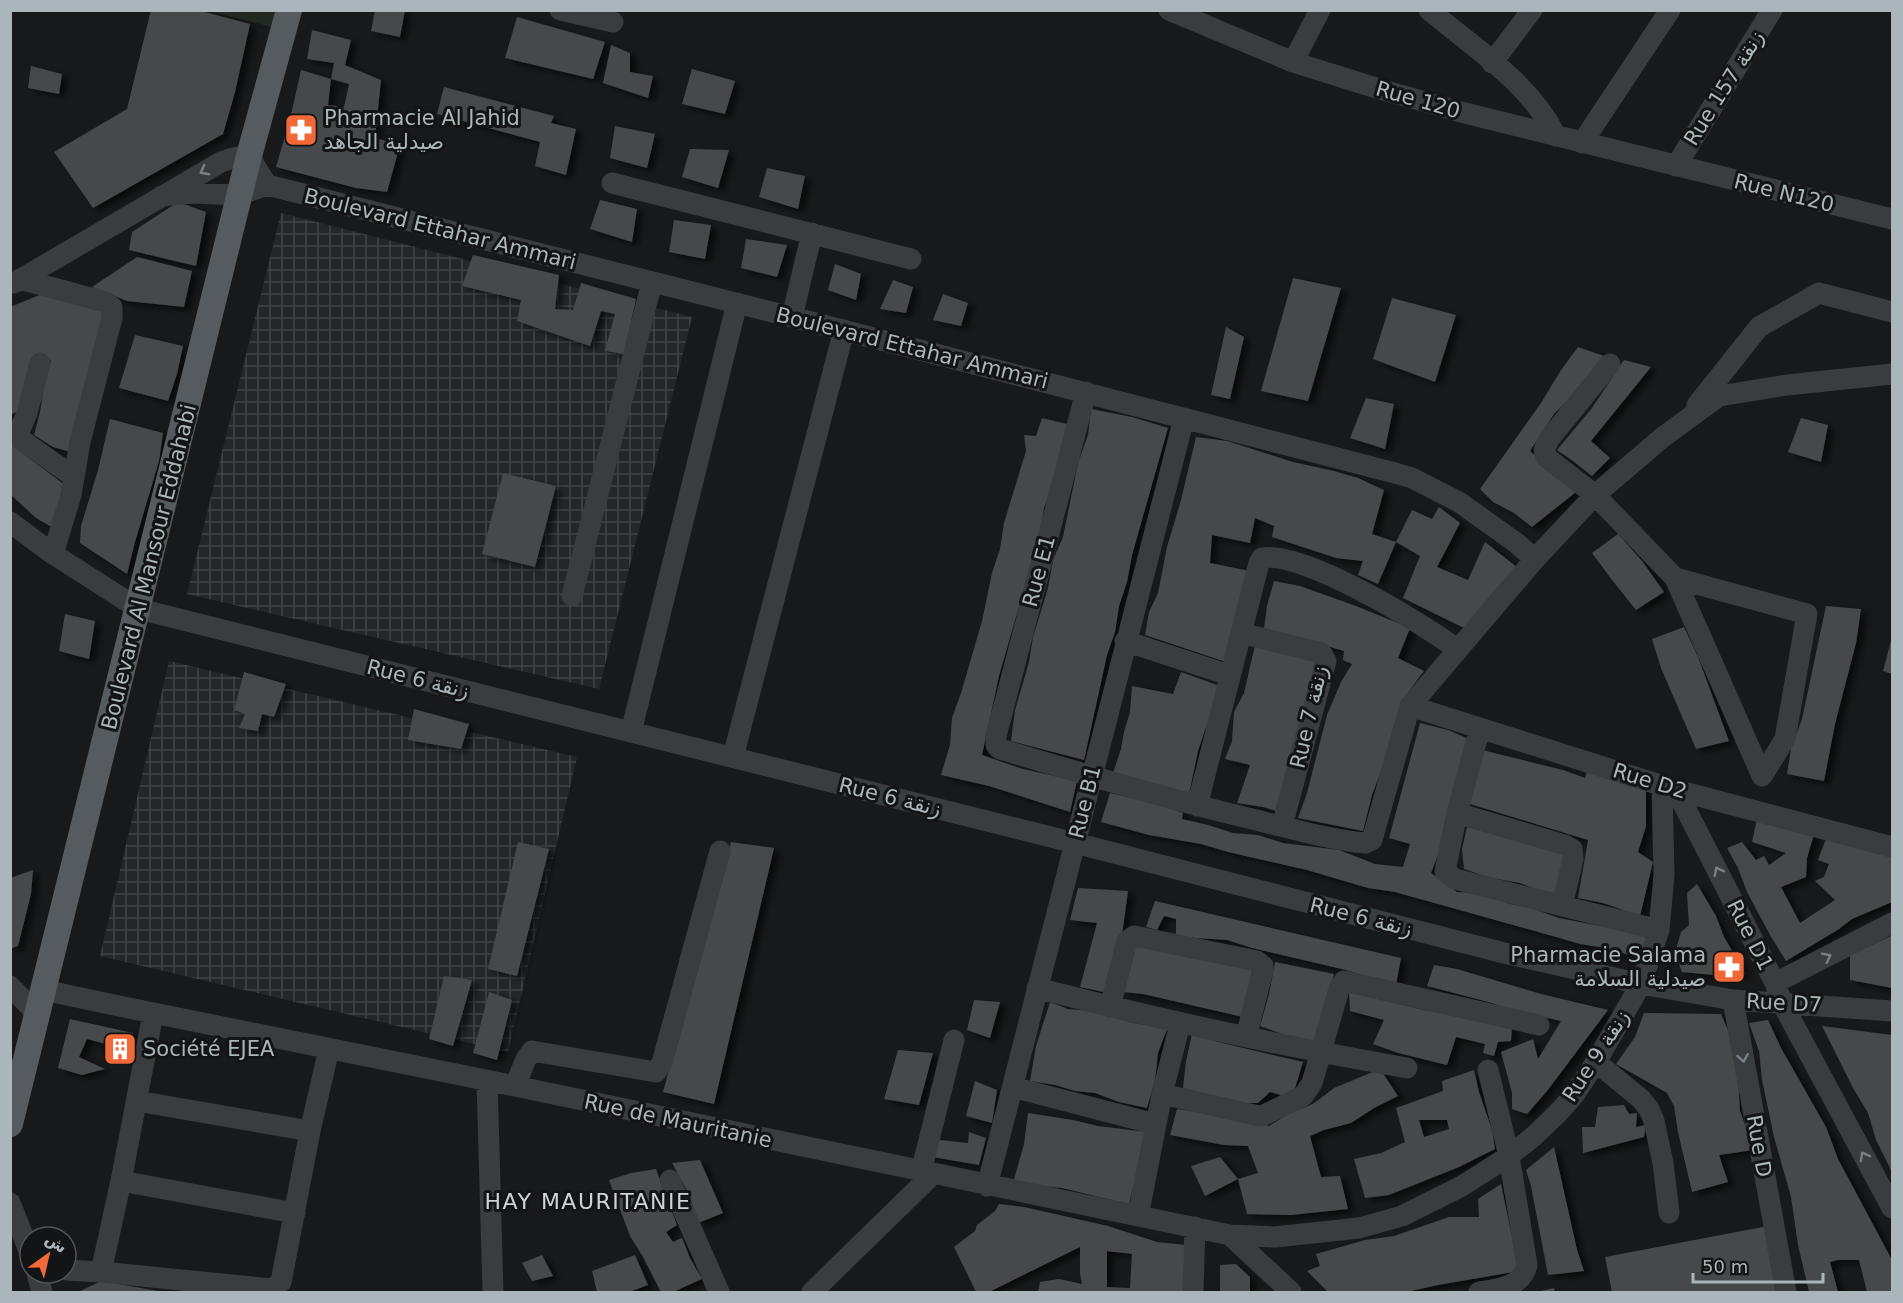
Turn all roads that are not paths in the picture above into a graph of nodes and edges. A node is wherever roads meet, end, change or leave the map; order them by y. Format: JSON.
{"nodes":[{"id":1,"x":289,"y":10,"type":"edge"},
{"id":2,"x":560,"y":10,"type":"edge"},
{"id":3,"x":1169,"y":10,"type":"edge"},
{"id":4,"x":1320,"y":10,"type":"edge"},
{"id":5,"x":1429,"y":10,"type":"edge"},
{"id":6,"x":1532,"y":10,"type":"edge"},
{"id":7,"x":1670,"y":10,"type":"edge"},
{"id":8,"x":1772,"y":10,"type":"edge"},
{"id":9,"x":613,"y":22,"type":"dead end"},
{"id":10,"x":1293,"y":62,"type":"junction"},
{"id":11,"x":1492,"y":63,"type":"junction"},
{"id":12,"x":1556,"y":136,"type":"junction"},
{"id":13,"x":1582,"y":142,"type":"junction"},
{"id":14,"x":249,"y":156,"type":"junction"},
{"id":15,"x":1676,"y":166,"type":"junction"},
{"id":16,"x":612,"y":183,"type":"dead end"},
{"id":17,"x":267,"y":185,"type":"junction"},
{"id":18,"x":239,"y":195,"type":"junction"},
{"id":19,"x":162,"y":196,"type":"junction"},
{"id":20,"x":1893,"y":219,"type":"edge"},
{"id":21,"x":812,"y":233,"type":"junction"},
{"id":22,"x":911,"y":258,"type":"dead end"},
{"id":23,"x":15,"y":282,"type":"edge"},
{"id":24,"x":652,"y":282,"type":"junction"},
{"id":25,"x":737,"y":303,"type":"junction"},
{"id":26,"x":1893,"y":312,"type":"edge"},
{"id":27,"x":792,"y":317,"type":"junction"},
{"id":28,"x":844,"y":330,"type":"junction"},
{"id":29,"x":40,"y":363,"type":"dead end"},
{"id":30,"x":1610,"y":364,"type":"dead end"},
{"id":31,"x":1893,"y":374,"type":"edge"},
{"id":32,"x":1086,"y":392,"type":"junction"},
{"id":33,"x":1184,"y":418,"type":"junction"},
{"id":34,"x":1683,"y":422,"type":"junction"},
{"id":35,"x":14,"y":435,"type":"edge"},
{"id":36,"x":74,"y":477,"type":"junction"},
{"id":37,"x":1596,"y":495,"type":"junction"},
{"id":38,"x":10,"y":522,"type":"edge"},
{"id":39,"x":53,"y":554,"type":"junction"},
{"id":40,"x":1535,"y":559,"type":"junction"},
{"id":41,"x":1675,"y":579,"type":"junction"},
{"id":42,"x":572,"y":596,"type":"dead end"},
{"id":43,"x":138,"y":609,"type":"junction"},
{"id":44,"x":1241,"y":633,"type":"junction"},
{"id":45,"x":1125,"y":641,"type":"junction"},
{"id":46,"x":1457,"y":650,"type":"junction"},
{"id":47,"x":1229,"y":675,"type":"junction"},
{"id":48,"x":1410,"y":706,"type":"junction"},
{"id":49,"x":1480,"y":728,"type":"junction"},
{"id":50,"x":631,"y":732,"type":"junction"},
{"id":51,"x":733,"y":758,"type":"junction"},
{"id":52,"x":1092,"y":777,"type":"junction"},
{"id":53,"x":1669,"y":788,"type":"junction"},
{"id":54,"x":1197,"y":806,"type":"junction"},
{"id":55,"x":1457,"y":813,"type":"junction"},
{"id":56,"x":1282,"y":826,"type":"junction"},
{"id":57,"x":1075,"y":843,"type":"junction"},
{"id":58,"x":1893,"y":847,"type":"edge"},
{"id":59,"x":720,"y":851,"type":"dead end"},
{"id":60,"x":1562,"y":906,"type":"junction"},
{"id":61,"x":1893,"y":924,"type":"edge"},
{"id":62,"x":1659,"y":930,"type":"junction"},
{"id":63,"x":1641,"y":984,"type":"junction"},
{"id":64,"x":10,"y":986,"type":"edge"},
{"id":65,"x":1037,"y":988,"type":"junction"},
{"id":66,"x":44,"y":990,"type":"junction"},
{"id":67,"x":1779,"y":993,"type":"junction"},
{"id":68,"x":1733,"y":1000,"type":"junction"},
{"id":69,"x":1110,"y":1007,"type":"junction"},
{"id":70,"x":1893,"y":1011,"type":"edge"},
{"id":71,"x":153,"y":1014,"type":"junction"},
{"id":72,"x":38,"y":1015,"type":"junction"},
{"id":73,"x":1180,"y":1023,"type":"junction"},
{"id":74,"x":1539,"y":1025,"type":"dead end"},
{"id":75,"x":1246,"y":1037,"type":"junction"},
{"id":76,"x":954,"y":1040,"type":"dead end"},
{"id":77,"x":329,"y":1049,"type":"junction"},
{"id":78,"x":1319,"y":1053,"type":"junction"},
{"id":79,"x":1596,"y":1062,"type":"junction"},
{"id":80,"x":1407,"y":1068,"type":"dead end"},
{"id":81,"x":1488,"y":1070,"type":"dead end"},
{"id":82,"x":487,"y":1081,"type":"junction"},
{"id":83,"x":515,"y":1086,"type":"junction"},
{"id":84,"x":1013,"y":1087,"type":"junction"},
{"id":85,"x":1162,"y":1094,"type":"junction"},
{"id":86,"x":137,"y":1101,"type":"junction"},
{"id":87,"x":10,"y":1124,"type":"edge"},
{"id":88,"x":1155,"y":1124,"type":"junction"},
{"id":89,"x":310,"y":1131,"type":"junction"},
{"id":90,"x":1509,"y":1156,"type":"junction"},
{"id":91,"x":927,"y":1173,"type":"junction"},
{"id":92,"x":670,"y":1179,"type":"dead end"},
{"id":93,"x":122,"y":1181,"type":"junction"},
{"id":94,"x":987,"y":1186,"type":"junction"},
{"id":95,"x":10,"y":1203,"type":"edge"},
{"id":96,"x":1892,"y":1203,"type":"edge"},
{"id":97,"x":295,"y":1213,"type":"junction"},
{"id":98,"x":1669,"y":1213,"type":"dead end"},
{"id":99,"x":1138,"y":1216,"type":"junction"},
{"id":100,"x":19,"y":1225,"type":"edge"},
{"id":101,"x":1195,"y":1227,"type":"junction"},
{"id":102,"x":1230,"y":1235,"type":"junction"},
{"id":103,"x":78,"y":1271,"type":"edge"},
{"id":104,"x":101,"y":1272,"type":"junction"},
{"id":105,"x":493,"y":1293,"type":"edge"},
{"id":106,"x":718,"y":1293,"type":"edge"},
{"id":107,"x":812,"y":1293,"type":"edge"},
{"id":108,"x":1193,"y":1293,"type":"edge"},
{"id":109,"x":1291,"y":1293,"type":"edge"},
{"id":110,"x":1479,"y":1293,"type":"edge"},
{"id":111,"x":1786,"y":1293,"type":"edge"}],
"edges":[{"from":1,"to":14,"type":"main road","name":"Boulevard Al Mansour Eddahabi"},
{"from":2,"to":9,"type":"street"},
{"from":3,"to":10,"type":"street","name":"Rue 120"},
{"from":4,"to":10,"type":"street"},
{"from":5,"to":11,"type":"street"},
{"from":6,"to":11,"type":"street"},
{"from":7,"to":13,"type":"street"},
{"from":8,"to":15,"type":"street","name":"Rue 157 زنقة"},
{"from":10,"to":12,"type":"street","name":"Rue 120"},
{"from":11,"to":12,"type":"street"},
{"from":12,"to":13,"type":"street","name":"Rue 120"},
{"from":13,"to":15,"type":"street","name":"Rue 120"},
{"from":14,"to":17,"type":"street"},
{"from":14,"to":18,"type":"main road","name":"Boulevard Al Mansour Eddahabi"},
{"from":14,"to":19,"type":"street","one_way":true},
{"from":15,"to":20,"type":"street","name":"Rue N120"},
{"from":16,"to":21,"type":"street"},
{"from":17,"to":18,"type":"street"},
{"from":17,"to":24,"type":"street","name":"Boulevard Ettahar Ammari"},
{"from":18,"to":19,"type":"street"},
{"from":18,"to":43,"type":"main road","name":"Boulevard Al Mansour Eddahabi"},
{"from":19,"to":23,"type":"street"},
{"from":21,"to":22,"type":"street"},
{"from":21,"to":27,"type":"street"},
{"from":23,"to":36,"type":"street"},
{"from":24,"to":25,"type":"street","name":"Boulevard Ettahar Ammari"},
{"from":24,"to":42,"type":"street"},
{"from":25,"to":27,"type":"street","name":"Boulevard Ettahar Ammari"},
{"from":25,"to":50,"type":"street"},
{"from":26,"to":34,"type":"street"},
{"from":27,"to":28,"type":"street","name":"Boulevard Ettahar Ammari"},
{"from":28,"to":32,"type":"street","name":"Boulevard Ettahar Ammari"},
{"from":28,"to":51,"type":"street"},
{"from":29,"to":35,"type":"street"},
{"from":30,"to":37,"type":"street"},
{"from":31,"to":34,"type":"street"},
{"from":32,"to":33,"type":"street","name":"Boulevard Ettahar Ammari"},
{"from":32,"to":52,"type":"street","name":"Rue E1"},
{"from":33,"to":40,"type":"street","name":"Boulevard Ettahar Ammari"},
{"from":33,"to":45,"type":"street","name":"Rue B1"},
{"from":34,"to":37,"type":"street"},
{"from":35,"to":36,"type":"street"},
{"from":36,"to":39,"type":"street"},
{"from":37,"to":40,"type":"street"},
{"from":37,"to":41,"type":"street"},
{"from":38,"to":39,"type":"street","name":"Rue 6 زنقة"},
{"from":39,"to":43,"type":"street","name":"Rue 6 زنقة"},
{"from":40,"to":46,"type":"street"},
{"from":41,"to":41,"type":"street"},
{"from":43,"to":50,"type":"street","name":"Rue 6 زنقة"},
{"from":43,"to":66,"type":"main road","name":"Boulevard Al Mansour Eddahabi"},
{"from":44,"to":46,"type":"street"},
{"from":44,"to":47,"type":"street"},
{"from":44,"to":56,"type":"street","name":"Rue 7 زنقة"},
{"from":45,"to":47,"type":"street"},
{"from":45,"to":52,"type":"street","name":"Rue B1"},
{"from":46,"to":48,"type":"street"},
{"from":47,"to":54,"type":"street"},
{"from":48,"to":49,"type":"street","name":"Rue D2"},
{"from":48,"to":56,"type":"street"},
{"from":49,"to":53,"type":"street","name":"Rue D2"},
{"from":49,"to":55,"type":"street"},
{"from":50,"to":51,"type":"street","name":"Rue 6 زنقة"},
{"from":51,"to":57,"type":"street","name":"Rue 6 زنقة"},
{"from":52,"to":54,"type":"street"},
{"from":52,"to":57,"type":"street","name":"Rue B1"},
{"from":53,"to":58,"type":"street","name":"Rue D2"},
{"from":53,"to":62,"type":"street","name":"Rue 9 زنقة"},
{"from":67,"to":53,"type":"street","name":"Rue D1","one_way":true},
{"from":54,"to":56,"type":"street"},
{"from":55,"to":60,"type":"street"},
{"from":55,"to":60,"type":"street"},
{"from":57,"to":63,"type":"street","name":"Rue 6 زنقة"},
{"from":57,"to":65,"type":"street","name":"Rue B1"},
{"from":59,"to":83,"type":"street"},
{"from":60,"to":62,"type":"street"},
{"from":67,"to":61,"type":"street","one_way":true},
{"from":62,"to":63,"type":"street","name":"Rue 9 زنقة"},
{"from":63,"to":68,"type":"street","name":"Rue D7"},
{"from":63,"to":79,"type":"street","name":"Rue 9 زنقة"},
{"from":64,"to":72,"type":"street"},
{"from":65,"to":69,"type":"street"},
{"from":65,"to":84,"type":"street","name":"Rue B1"},
{"from":66,"to":71,"type":"street","name":"Rue de Mauritanie"},
{"from":66,"to":72,"type":"main road","name":"Boulevard Al Mansour Eddahabi"},
{"from":67,"to":68,"type":"street","name":"Rue D7"},
{"from":67,"to":70,"type":"street","name":"Rue D7"},
{"from":96,"to":67,"type":"street","name":"Rue D1","one_way":true},
{"from":68,"to":111,"type":"street","name":"Rue D","one_way":true},
{"from":69,"to":73,"type":"street"},
{"from":69,"to":75,"type":"street"},
{"from":71,"to":77,"type":"street","name":"Rue de Mauritanie"},
{"from":71,"to":86,"type":"street"},
{"from":72,"to":87,"type":"main road","name":"Boulevard Al Mansour Eddahabi"},
{"from":73,"to":75,"type":"street"},
{"from":73,"to":85,"type":"street"},
{"from":74,"to":78,"type":"street"},
{"from":75,"to":78,"type":"street"},
{"from":76,"to":91,"type":"street"},
{"from":77,"to":82,"type":"street","name":"Rue de Mauritanie"},
{"from":77,"to":89,"type":"street"},
{"from":78,"to":80,"type":"street"},
{"from":78,"to":85,"type":"street"},
{"from":79,"to":90,"type":"street","name":"Rue 9 زنقة"},
{"from":79,"to":98,"type":"street"},
{"from":81,"to":90,"type":"street"},
{"from":82,"to":83,"type":"street","name":"Rue de Mauritanie"},
{"from":82,"to":105,"type":"street"},
{"from":83,"to":91,"type":"street","name":"Rue de Mauritanie"},
{"from":84,"to":88,"type":"street"},
{"from":84,"to":94,"type":"street","name":"Rue B1"},
{"from":85,"to":88,"type":"street"},
{"from":86,"to":89,"type":"street"},
{"from":86,"to":93,"type":"street"},
{"from":88,"to":99,"type":"street"},
{"from":89,"to":97,"type":"street"},
{"from":90,"to":102,"type":"street","name":"Rue 9 زنقة"},
{"from":90,"to":110,"type":"street"},
{"from":91,"to":94,"type":"street","name":"Rue de Mauritanie"},
{"from":91,"to":107,"type":"street"},
{"from":92,"to":106,"type":"street"},
{"from":93,"to":97,"type":"street"},
{"from":93,"to":104,"type":"street"},
{"from":94,"to":99,"type":"street","name":"Rue de Mauritanie"},
{"from":95,"to":100,"type":"street"},
{"from":97,"to":104,"type":"street"},
{"from":99,"to":101,"type":"street","name":"Rue de Mauritanie"},
{"from":101,"to":102,"type":"street","name":"Rue de Mauritanie"},
{"from":101,"to":108,"type":"street"},
{"from":102,"to":109,"type":"street"},
{"from":103,"to":104,"type":"street"}]}
